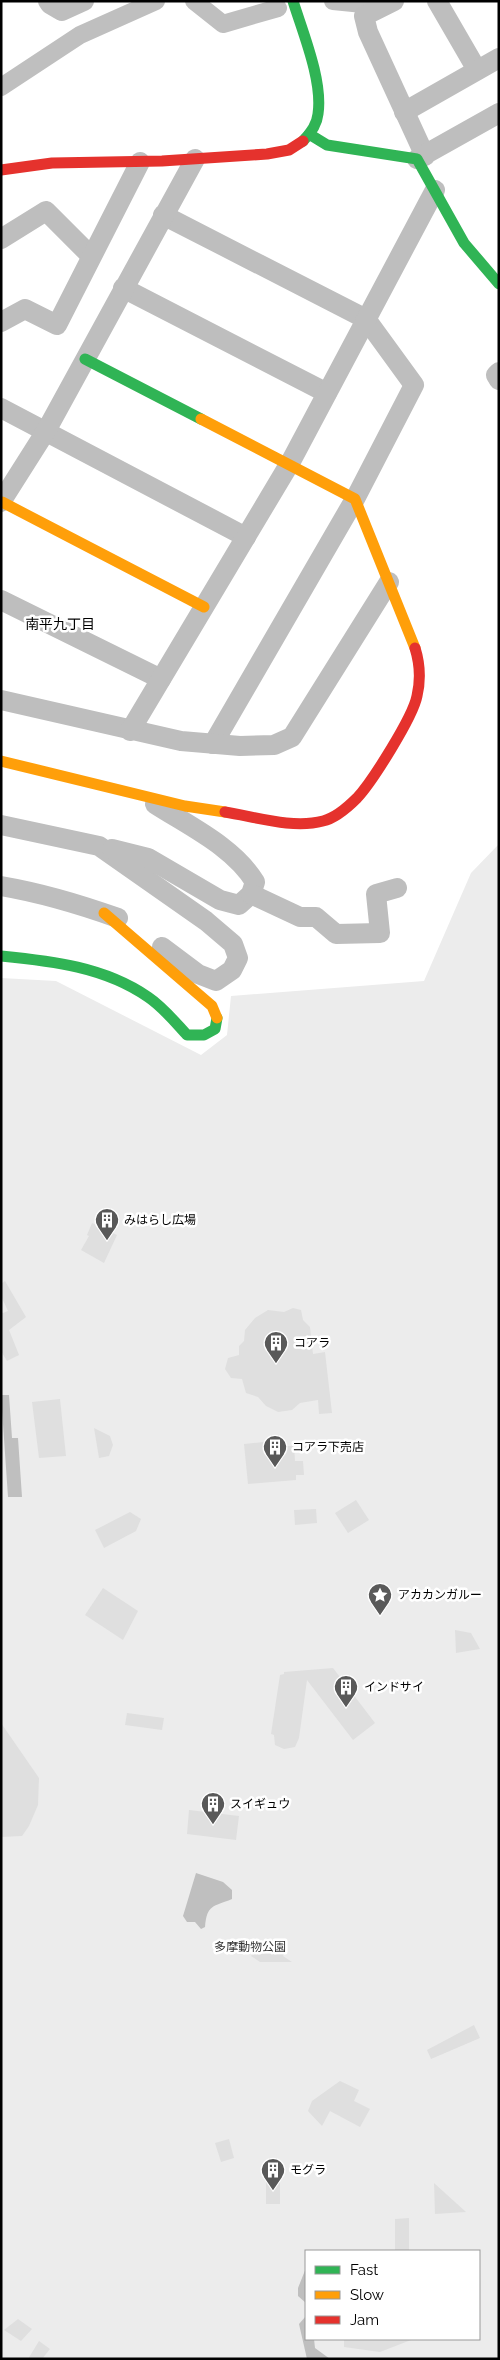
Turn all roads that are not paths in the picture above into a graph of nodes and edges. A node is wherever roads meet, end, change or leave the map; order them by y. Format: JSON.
{"nodes":[{"id":1,"x":48,"y":1,"type":"edge"},
{"id":2,"x":84,"y":1,"type":"edge"},
{"id":3,"x":293,"y":1,"type":"edge"},
{"id":4,"x":394,"y":1,"type":"edge"},
{"id":5,"x":437,"y":1,"type":"edge"},
{"id":6,"x":499,"y":58,"type":"edge"},
{"id":7,"x":477,"y":70,"type":"junction"},
{"id":8,"x":404,"y":112,"type":"junction"},
{"id":9,"x":499,"y":113,"type":"edge"},
{"id":10,"x":309,"y":134,"type":"junction"},
{"id":11,"x":421,"y":158,"type":"junction"},
{"id":12,"x":195,"y":159,"type":"junction"},
{"id":13,"x":140,"y":162,"type":"junction"},
{"id":14,"x":1,"y":170,"type":"edge"},
{"id":15,"x":435,"y":190,"type":"junction"},
{"id":16,"x":162,"y":215,"type":"junction"},
{"id":17,"x":1,"y":238,"type":"edge"},
{"id":18,"x":91,"y":256,"type":"junction"},
{"id":19,"x":499,"y":284,"type":"edge"},
{"id":20,"x":124,"y":288,"type":"junction"},
{"id":21,"x":366,"y":319,"type":"junction"},
{"id":22,"x":1,"y":322,"type":"edge"},
{"id":23,"x":85,"y":359,"type":"junction"},
{"id":24,"x":499,"y":372,"type":"edge"},
{"id":25,"x":499,"y":380,"type":"edge"},
{"id":26,"x":327,"y":393,"type":"junction"},
{"id":27,"x":1,"y":408,"type":"edge"},
{"id":28,"x":46,"y":431,"type":"junction"},
{"id":29,"x":290,"y":463,"type":"junction"},
{"id":30,"x":355,"y":499,"type":"junction"},
{"id":31,"x":1,"y":502,"type":"edge"},
{"id":32,"x":246,"y":537,"type":"junction"},
{"id":33,"x":389,"y":582,"type":"junction"},
{"id":34,"x":1,"y":600,"type":"edge"},
{"id":35,"x":204,"y":607,"type":"junction"},
{"id":36,"x":161,"y":679,"type":"junction"},
{"id":37,"x":1,"y":700,"type":"edge"},
{"id":38,"x":130,"y":731,"type":"junction"},
{"id":39,"x":213,"y":744,"type":"junction"},
{"id":40,"x":3,"y":762,"type":"edge"},
{"id":41,"x":140,"y":795,"type":"junction"},
{"id":42,"x":1,"y":825,"type":"edge"},
{"id":43,"x":99,"y":846,"type":"junction"},
{"id":44,"x":1,"y":886,"type":"edge"},
{"id":45,"x":397,"y":888,"type":"dead end"},
{"id":46,"x":251,"y":894,"type":"junction"},
{"id":47,"x":104,"y":913,"type":"junction"},
{"id":48,"x":1,"y":956,"type":"edge"}],
"edges":[{"from":1,"to":2,"type":"street"},
{"from":3,"to":10,"type":"street"},
{"from":4,"to":8,"type":"street"},
{"from":5,"to":7,"type":"street"},
{"from":6,"to":7,"type":"street"},
{"from":7,"to":8,"type":"street"},
{"from":8,"to":11,"type":"street"},
{"from":9,"to":11,"type":"street"},
{"from":10,"to":11,"type":"street"},
{"from":10,"to":12,"type":"street"},
{"from":11,"to":15,"type":"street"},
{"from":12,"to":13,"type":"street"},
{"from":12,"to":16,"type":"street"},
{"from":13,"to":14,"type":"street"},
{"from":13,"to":18,"type":"street"},
{"from":15,"to":19,"type":"street"},
{"from":15,"to":21,"type":"street"},
{"from":16,"to":20,"type":"street"},
{"from":16,"to":21,"type":"street"},
{"from":17,"to":18,"type":"street"},
{"from":18,"to":22,"type":"street"},
{"from":20,"to":23,"type":"street"},
{"from":20,"to":26,"type":"street"},
{"from":21,"to":26,"type":"street"},
{"from":21,"to":30,"type":"street"},
{"from":23,"to":28,"type":"street"},
{"from":23,"to":29,"type":"street"},
{"from":24,"to":25,"type":"street"},
{"from":26,"to":29,"type":"street"},
{"from":27,"to":28,"type":"street"},
{"from":28,"to":31,"type":"street"},
{"from":28,"to":32,"type":"street"},
{"from":29,"to":30,"type":"street"},
{"from":29,"to":32,"type":"street"},
{"from":30,"to":33,"type":"street"},
{"from":30,"to":39,"type":"street"},
{"from":31,"to":35,"type":"street"},
{"from":32,"to":35,"type":"street"},
{"from":33,"to":39,"type":"street"},
{"from":33,"to":41,"type":"street"},
{"from":34,"to":36,"type":"street"},
{"from":35,"to":36,"type":"street"},
{"from":36,"to":38,"type":"street"},
{"from":37,"to":38,"type":"street"},
{"from":38,"to":39,"type":"street"},
{"from":40,"to":41,"type":"street"},
{"from":41,"to":46,"type":"street"},
{"from":42,"to":43,"type":"street"},
{"from":43,"to":46,"type":"street"},
{"from":43,"to":47,"type":"street"},
{"from":44,"to":47,"type":"street"},
{"from":45,"to":46,"type":"street"},
{"from":47,"to":48,"type":"street"}]}
